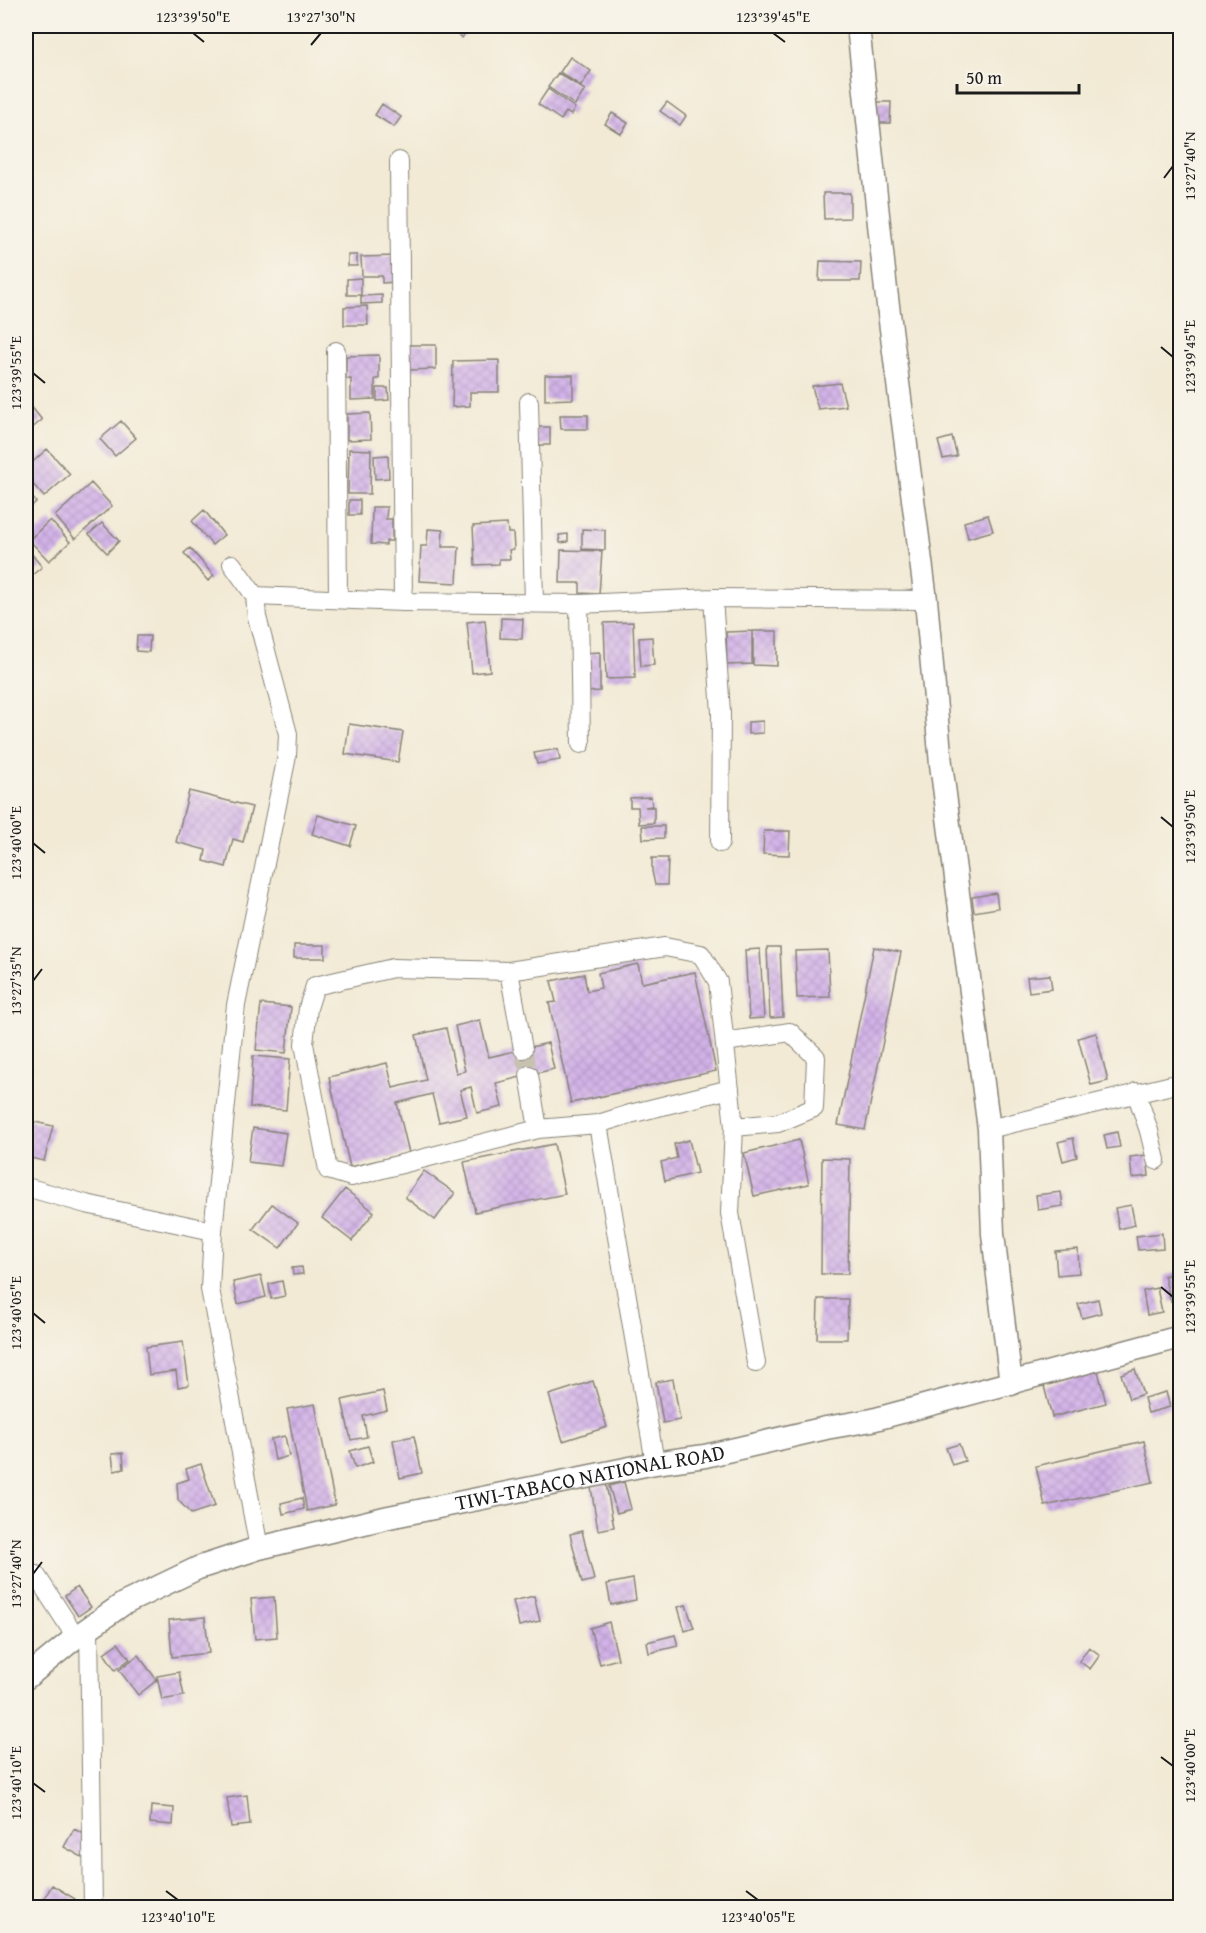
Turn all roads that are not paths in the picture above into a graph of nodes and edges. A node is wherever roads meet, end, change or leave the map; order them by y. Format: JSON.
{"nodes":[{"id":1,"x":858,"y":26,"type":"edge"},
{"id":2,"x":399,"y":161,"type":"dead end"},
{"id":3,"x":336,"y":351,"type":"dead end"},
{"id":4,"x":529,"y":402,"type":"dead end"},
{"id":5,"x":232,"y":564,"type":"dead end"},
{"id":6,"x":255,"y":596,"type":"junction"},
{"id":7,"x":713,"y":598,"type":"junction"},
{"id":8,"x":338,"y":599,"type":"junction"},
{"id":9,"x":926,"y":600,"type":"junction"},
{"id":10,"x":404,"y":602,"type":"junction"},
{"id":11,"x":534,"y":603,"type":"junction"},
{"id":12,"x":579,"y":604,"type":"junction"},
{"id":13,"x":581,"y":744,"type":"dead end"},
{"id":14,"x":720,"y":843,"type":"dead end"},
{"id":15,"x":509,"y":971,"type":"junction"},
{"id":16,"x":724,"y":1042,"type":"junction"},
{"id":17,"x":523,"y":1049,"type":"tunnel mouth"},
{"id":18,"x":529,"y":1075,"type":"tunnel mouth"},
{"id":19,"x":1180,"y":1083,"type":"edge"},
{"id":20,"x":730,"y":1089,"type":"junction"},
{"id":21,"x":1136,"y":1092,"type":"junction"},
{"id":22,"x":598,"y":1124,"type":"junction"},
{"id":23,"x":734,"y":1127,"type":"junction"},
{"id":24,"x":538,"y":1129,"type":"junction"},
{"id":25,"x":989,"y":1129,"type":"junction"},
{"id":26,"x":1156,"y":1160,"type":"dead end"},
{"id":27,"x":26,"y":1187,"type":"edge"},
{"id":28,"x":213,"y":1231,"type":"junction"},
{"id":29,"x":1180,"y":1337,"type":"edge"},
{"id":30,"x":756,"y":1364,"type":"dead end"},
{"id":31,"x":1011,"y":1384,"type":"junction"},
{"id":32,"x":656,"y":1463,"type":"junction"},
{"id":33,"x":259,"y":1548,"type":"junction"},
{"id":34,"x":26,"y":1576,"type":"edge"},
{"id":35,"x":82,"y":1632,"type":"junction"},
{"id":36,"x":26,"y":1678,"type":"edge"},
{"id":37,"x":93,"y":1908,"type":"edge"}],
"edges":[{"from":1,"to":9,"type":"main road"},
{"from":2,"to":10,"type":"street"},
{"from":3,"to":8,"type":"street"},
{"from":4,"to":11,"type":"street"},
{"from":5,"to":6,"type":"street"},
{"from":6,"to":8,"type":"street"},
{"from":6,"to":28,"type":"street"},
{"from":7,"to":9,"type":"street"},
{"from":7,"to":12,"type":"street"},
{"from":7,"to":14,"type":"street"},
{"from":8,"to":10,"type":"street"},
{"from":9,"to":25,"type":"main road"},
{"from":10,"to":11,"type":"street"},
{"from":11,"to":12,"type":"street"},
{"from":12,"to":13,"type":"street"},
{"from":15,"to":16,"type":"street"},
{"from":15,"to":17,"type":"street"},
{"from":15,"to":24,"type":"street"},
{"from":16,"to":20,"type":"street"},
{"from":16,"to":23,"type":"street"},
{"from":18,"to":24,"type":"street"},
{"from":19,"to":21,"type":"street"},
{"from":20,"to":22,"type":"street"},
{"from":20,"to":23,"type":"street"},
{"from":21,"to":25,"type":"street"},
{"from":21,"to":26,"type":"street"},
{"from":22,"to":24,"type":"street"},
{"from":22,"to":32,"type":"street"},
{"from":23,"to":30,"type":"street"},
{"from":25,"to":31,"type":"main road"},
{"from":27,"to":28,"type":"street"},
{"from":28,"to":33,"type":"street"},
{"from":29,"to":31,"type":"main road","name":"TIWI-TABACO NATIONAL ROAD"},
{"from":31,"to":32,"type":"main road","name":"TIWI-TABACO NATIONAL ROAD"},
{"from":32,"to":33,"type":"main road","name":"TIWI-TABACO NATIONAL ROAD"},
{"from":33,"to":35,"type":"main road","name":"TIWI-TABACO NATIONAL ROAD"},
{"from":34,"to":35,"type":"street"},
{"from":35,"to":36,"type":"main road","name":"TIWI-TABACO NATIONAL ROAD"},
{"from":35,"to":37,"type":"street"}]}
